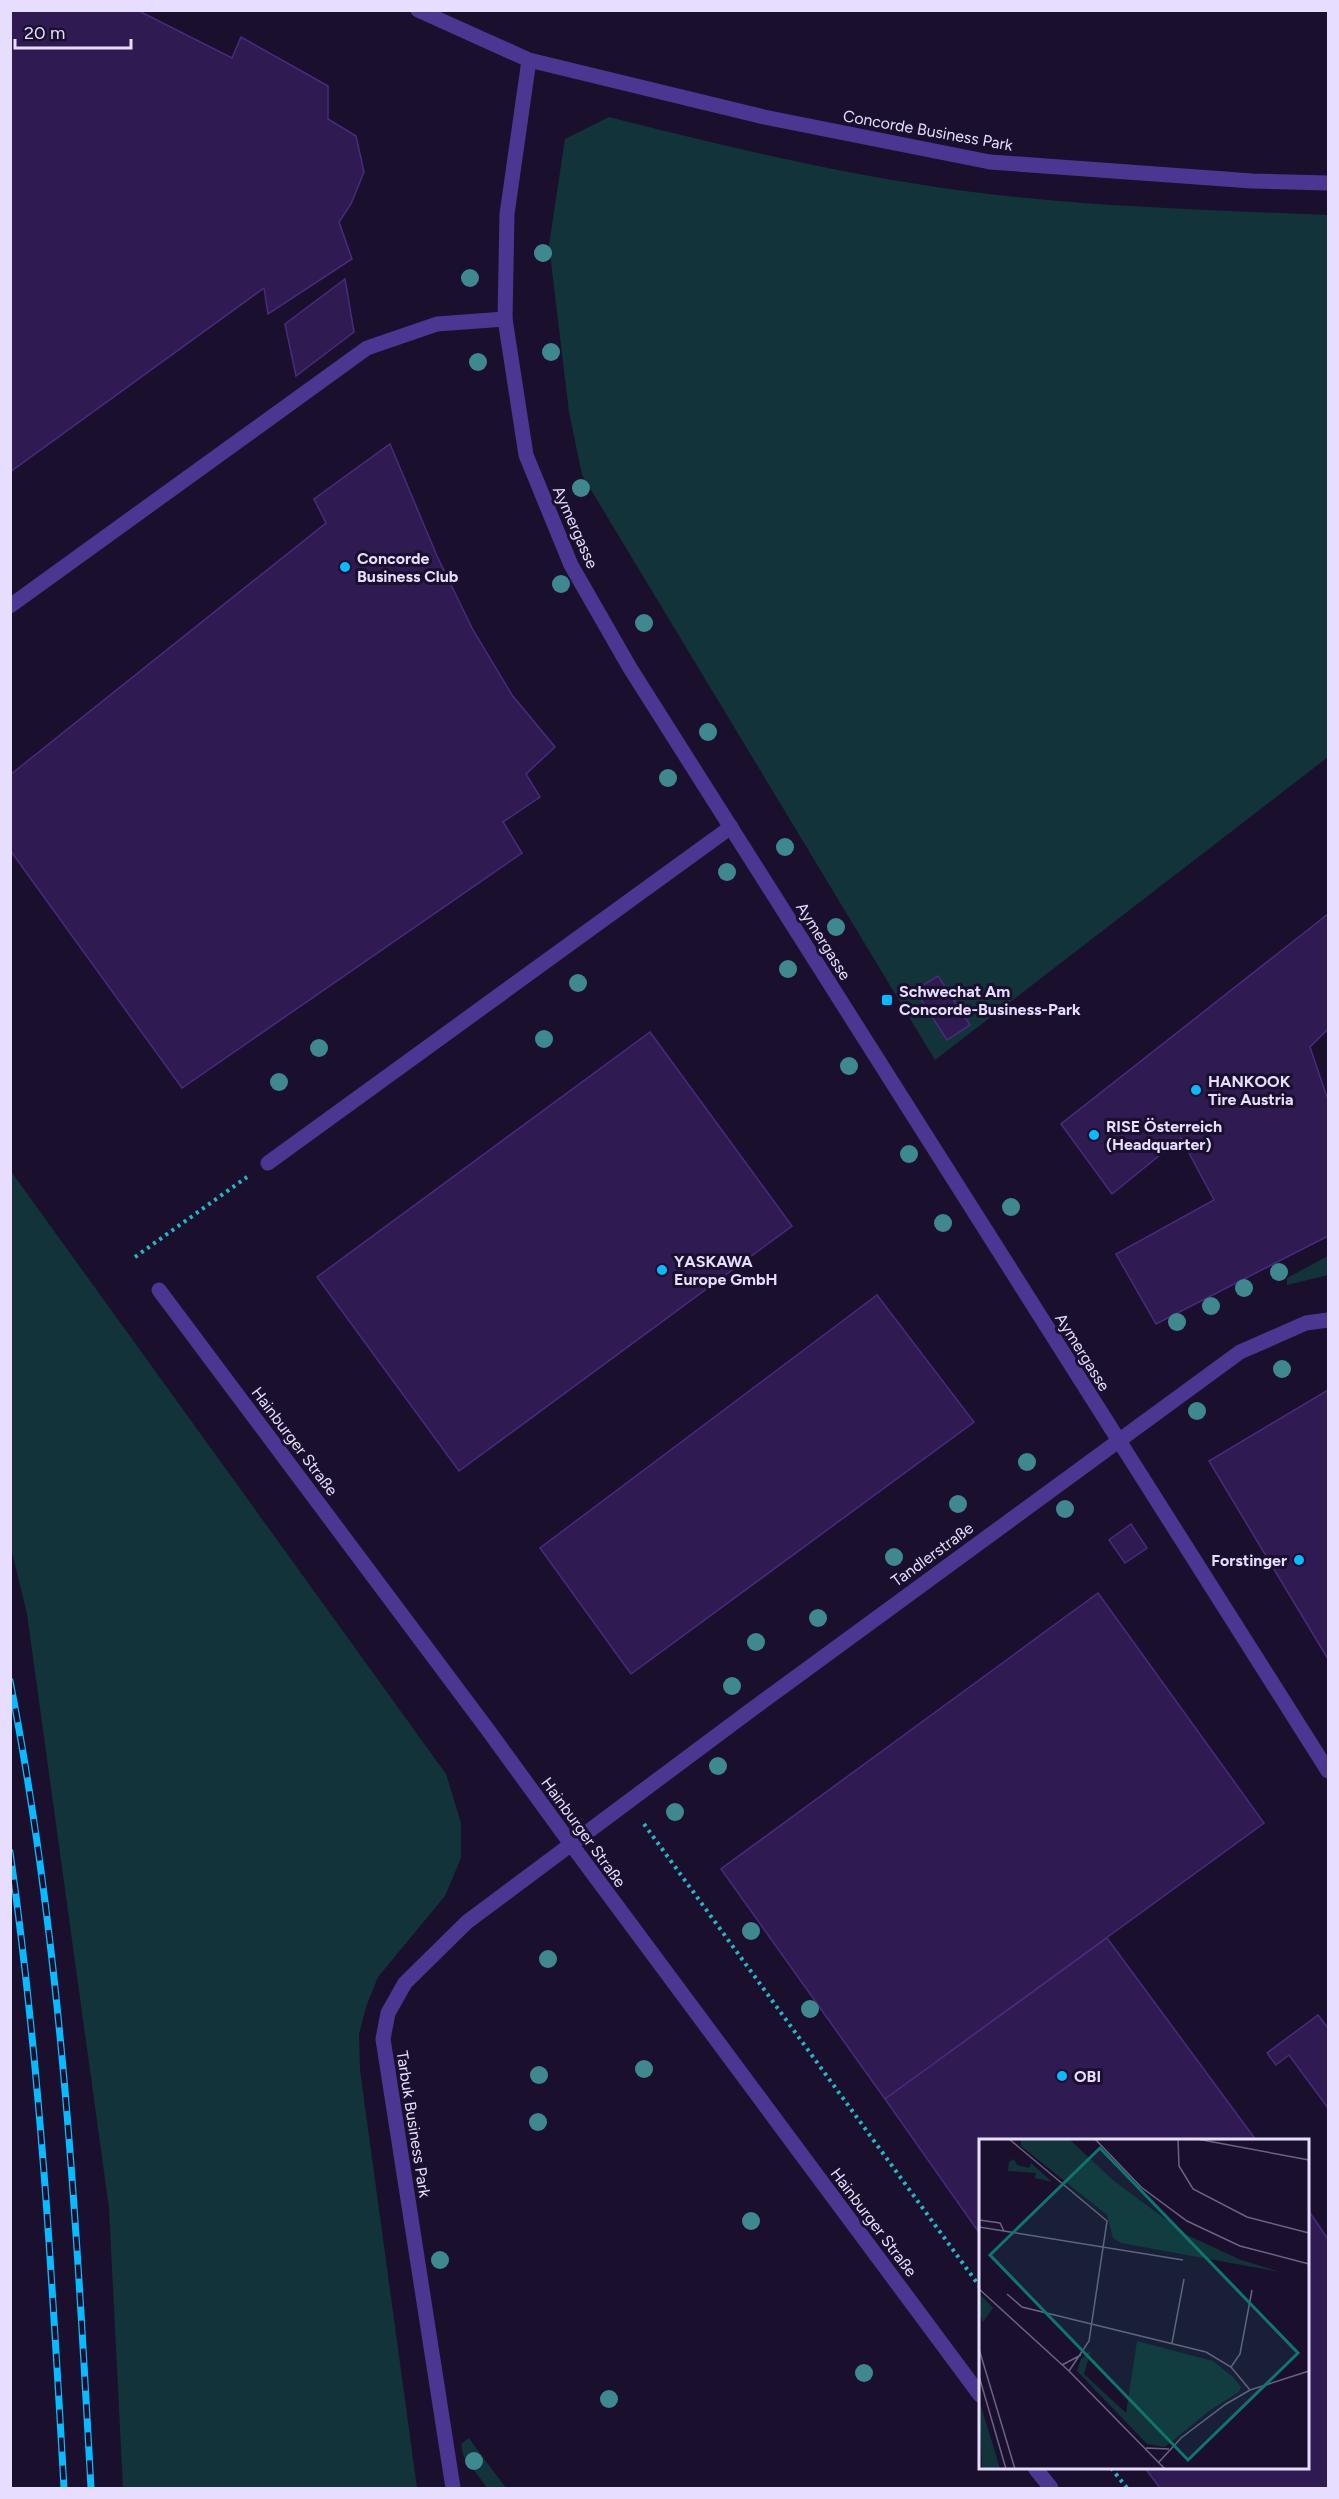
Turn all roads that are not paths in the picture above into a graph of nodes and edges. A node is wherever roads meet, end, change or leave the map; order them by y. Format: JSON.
{"nodes":[{"id":1,"x":418,"y":10,"type":"edge"},
{"id":2,"x":529,"y":60,"type":"junction"},
{"id":3,"x":1329,"y":183,"type":"edge"},
{"id":4,"x":505,"y":319,"type":"junction"},
{"id":5,"x":10,"y":606,"type":"edge"},
{"id":6,"x":730,"y":827,"type":"junction"},
{"id":7,"x":268,"y":1163,"type":"road end"},
{"id":8,"x":159,"y":1290,"type":"dead end"},
{"id":9,"x":1329,"y":1320,"type":"edge"},
{"id":10,"x":1117,"y":1440,"type":"junction"},
{"id":11,"x":1329,"y":1771,"type":"edge"},
{"id":12,"x":571,"y":1845,"type":"junction"},
{"id":13,"x":979,"y":2392,"type":"edge"},
{"id":14,"x":1036,"y":2469,"type":"edge"},
{"id":15,"x":453,"y":2488,"type":"edge"},
{"id":16,"x":1051,"y":2488,"type":"edge"}],
"edges":[{"from":1,"to":2,"type":"street","name":"Concorde Business Park"},
{"from":2,"to":3,"type":"street","name":"Concorde Business Park"},
{"from":2,"to":4,"type":"street","name":"Aymergasse"},
{"from":4,"to":5,"type":"street"},
{"from":4,"to":6,"type":"street","name":"Aymergasse"},
{"from":6,"to":7,"type":"street"},
{"from":6,"to":10,"type":"street","name":"Aymergasse"},
{"from":8,"to":12,"type":"street","name":"Hainburger Straße"},
{"from":9,"to":10,"type":"street","name":"Tandlerstraße"},
{"from":10,"to":11,"type":"street","name":"Aymergasse"},
{"from":10,"to":12,"type":"street","name":"Tandlerstraße"},
{"from":12,"to":13,"type":"street","name":"Hainburger Straße"},
{"from":12,"to":15,"type":"street","name":"Tarbuk Business Park"},
{"from":14,"to":16,"type":"street"}]}
